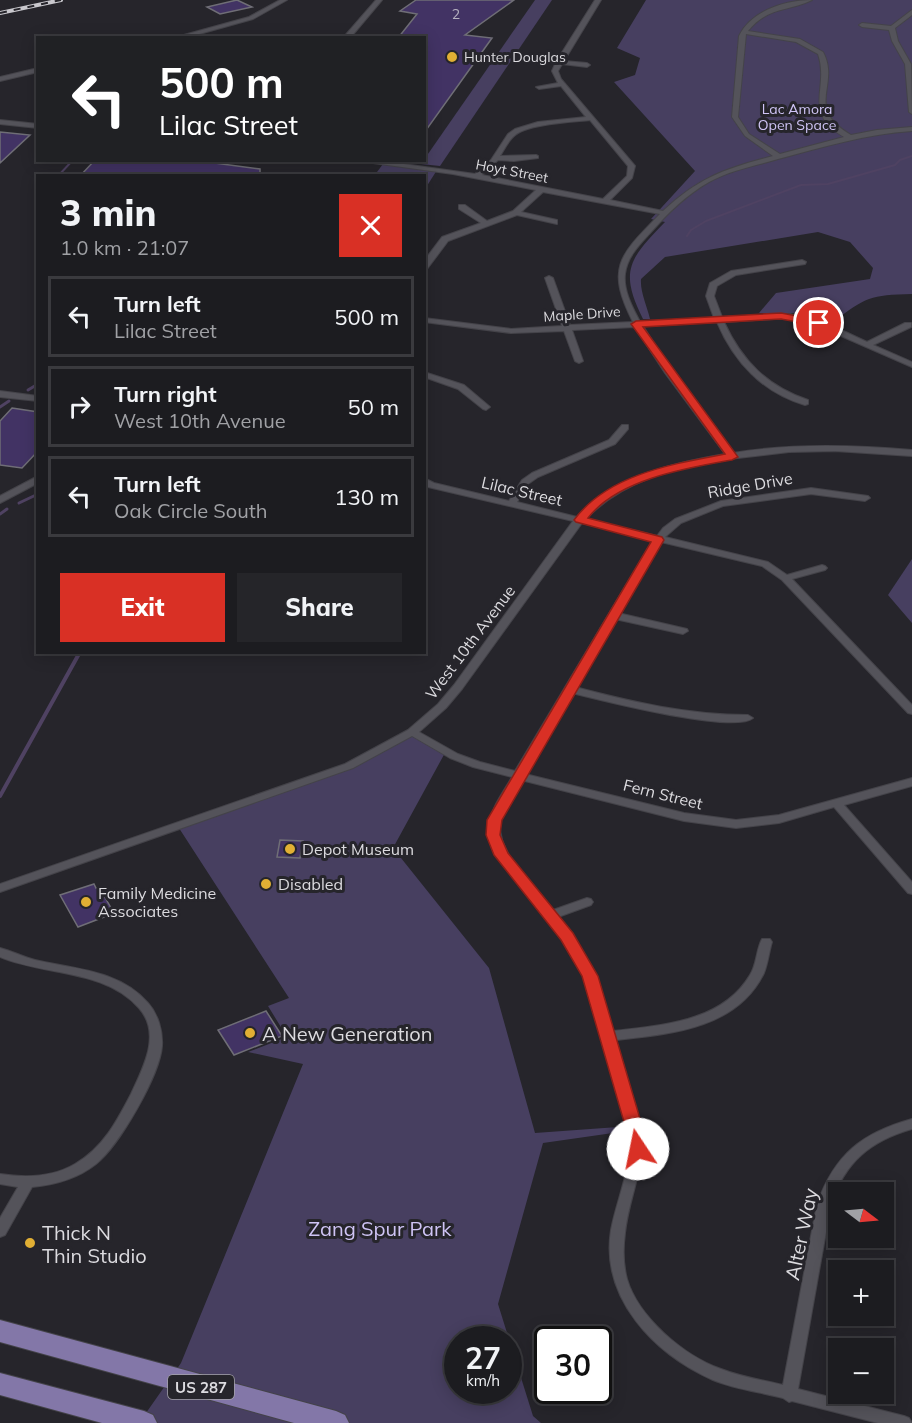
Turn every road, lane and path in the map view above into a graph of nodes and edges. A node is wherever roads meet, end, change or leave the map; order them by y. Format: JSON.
{"nodes":[{"id":1,"x":284,"y":0,"type":"edge"},
{"id":2,"x":379,"y":0,"type":"edge"},
{"id":3,"x":598,"y":0,"type":"edge"},
{"id":4,"x":809,"y":0,"type":"edge"},
{"id":5,"x":912,"y":12,"type":"edge"},
{"id":6,"x":862,"y":25,"type":"dead end"},
{"id":7,"x":892,"y":28,"type":"junction"},
{"id":8,"x":744,"y":32,"type":"junction"},
{"id":9,"x":194,"y":36,"type":"edge"},
{"id":10,"x":348,"y":36,"type":"edge"},
{"id":11,"x":559,"y":62,"type":"junction"},
{"id":12,"x":587,"y":65,"type":"dead end"},
{"id":13,"x":36,"y":70,"type":"edge"},
{"id":14,"x":0,"y":79,"type":"edge"},
{"id":15,"x":562,"y":84,"type":"junction"},
{"id":16,"x":539,"y":87,"type":"dead end"},
{"id":17,"x":912,"y":112,"type":"edge"},
{"id":18,"x":592,"y":118,"type":"junction"},
{"id":19,"x":0,"y":122,"type":"edge"},
{"id":20,"x":36,"y":126,"type":"edge"},
{"id":21,"x":912,"y":129,"type":"edge"},
{"id":22,"x":849,"y":137,"type":"junction"},
{"id":23,"x":536,"y":157,"type":"dead end"},
{"id":24,"x":779,"y":157,"type":"junction"},
{"id":25,"x":496,"y":158,"type":"junction"},
{"id":26,"x":369,"y":162,"type":"edge"},
{"id":27,"x":477,"y":176,"type":"junction"},
{"id":28,"x":543,"y":189,"type":"junction"},
{"id":29,"x":604,"y":201,"type":"junction"},
{"id":30,"x":462,"y":207,"type":"dead end"},
{"id":31,"x":516,"y":213,"type":"junction"},
{"id":32,"x":664,"y":213,"type":"junction"},
{"id":33,"x":554,"y":222,"type":"dead end"},
{"id":34,"x":486,"y":223,"type":"junction"},
{"id":35,"x":802,"y":262,"type":"dead end"},
{"id":36,"x":426,"y":264,"type":"edge"},
{"id":37,"x":549,"y":278,"type":"dead end"},
{"id":38,"x":720,"y":319,"type":"junction"},
{"id":39,"x":426,"y":320,"type":"edge"},
{"id":40,"x":636,"y":324,"type":"junction"},
{"id":41,"x":908,"y":325,"type":"dead end"},
{"id":42,"x":567,"y":328,"type":"junction"},
{"id":43,"x":868,"y":344,"type":"junction"},
{"id":44,"x":579,"y":361,"type":"dead end"},
{"id":45,"x":912,"y":365,"type":"edge"},
{"id":46,"x":426,"y":375,"type":"edge"},
{"id":47,"x":0,"y":394,"type":"edge"},
{"id":48,"x":36,"y":399,"type":"edge"},
{"id":49,"x":805,"y":402,"type":"dead end"},
{"id":50,"x":486,"y":407,"type":"dead end"},
{"id":51,"x":625,"y":427,"type":"dead end"},
{"id":52,"x":912,"y":453,"type":"edge"},
{"id":53,"x":732,"y":457,"type":"junction"},
{"id":54,"x":35,"y":480,"type":"edge"},
{"id":55,"x":426,"y":482,"type":"edge"},
{"id":56,"x":865,"y":498,"type":"dead end"},
{"id":57,"x":0,"y":500,"type":"edge"},
{"id":58,"x":511,"y":504,"type":"junction"},
{"id":59,"x":580,"y":520,"type":"junction"},
{"id":60,"x":658,"y":540,"type":"junction"},
{"id":61,"x":822,"y":568,"type":"dead end"},
{"id":62,"x":784,"y":578,"type":"junction"},
{"id":63,"x":612,"y":615,"type":"junction"},
{"id":64,"x":683,"y":631,"type":"dead end"},
{"id":65,"x":569,"y":690,"type":"junction"},
{"id":66,"x":912,"y":711,"type":"edge"},
{"id":67,"x":748,"y":718,"type":"dead end"},
{"id":68,"x":412,"y":732,"type":"junction"},
{"id":69,"x":519,"y":775,"type":"junction"},
{"id":70,"x":912,"y":782,"type":"edge"},
{"id":71,"x":836,"y":803,"type":"junction"},
{"id":72,"x":0,"y":888,"type":"edge"},
{"id":73,"x":912,"y":890,"type":"edge"},
{"id":74,"x":587,"y":902,"type":"dead end"},
{"id":75,"x":551,"y":915,"type":"junction"},
{"id":76,"x":766,"y":942,"type":"dead end"},
{"id":77,"x":0,"y":952,"type":"edge"},
{"id":78,"x":608,"y":1036,"type":"junction"},
{"id":79,"x":912,"y":1124,"type":"edge"},
{"id":80,"x":0,"y":1179,"type":"edge"},
{"id":81,"x":28,"y":1181,"type":"junction"},
{"id":82,"x":0,"y":1231,"type":"edge"},
{"id":83,"x":5,"y":1331,"type":"edge"},
{"id":84,"x":0,"y":1384,"type":"edge"},
{"id":85,"x":789,"y":1395,"type":"junction"},
{"id":86,"x":144,"y":1423,"type":"edge"},
{"id":87,"x":336,"y":1423,"type":"edge"},
{"id":88,"x":904,"y":1423,"type":"edge"}],
"edges":[{"from":1,"to":9,"type":"street"},
{"from":2,"to":10,"type":"street"},
{"from":3,"to":11,"type":"street"},
{"from":4,"to":8,"type":"street"},
{"from":5,"to":7,"type":"street"},
{"from":6,"to":7,"type":"street"},
{"from":7,"to":17,"type":"street"},
{"from":8,"to":22,"type":"street"},
{"from":8,"to":24,"type":"street"},
{"from":11,"to":12,"type":"street"},
{"from":11,"to":15,"type":"street"},
{"from":13,"to":14,"type":"street"},
{"from":15,"to":16,"type":"street"},
{"from":15,"to":18,"type":"street"},
{"from":18,"to":25,"type":"street"},
{"from":18,"to":29,"type":"street"},
{"from":19,"to":20,"type":"street"},
{"from":21,"to":22,"type":"street"},
{"from":22,"to":24,"type":"street"},
{"from":23,"to":25,"type":"street"},
{"from":24,"to":32,"type":"street"},
{"from":25,"to":27,"type":"street"},
{"from":26,"to":27,"type":"street","name":"Hoyt Street"},
{"from":27,"to":28,"type":"street","name":"Hoyt Street"},
{"from":28,"to":29,"type":"street","name":"Hoyt Street"},
{"from":28,"to":31,"type":"street"},
{"from":29,"to":32,"type":"street","name":"Hoyt Street"},
{"from":30,"to":34,"type":"street"},
{"from":31,"to":33,"type":"street"},
{"from":31,"to":34,"type":"street"},
{"from":32,"to":40,"type":"street"},
{"from":34,"to":36,"type":"street"},
{"from":35,"to":38,"type":"street"},
{"from":37,"to":42,"type":"street"},
{"from":38,"to":40,"type":"street","name":"Maple Drive"},
{"from":38,"to":43,"type":"street","name":"Maple Drive"},
{"from":38,"to":49,"type":"street"},
{"from":39,"to":42,"type":"street","name":"Maple Drive"},
{"from":40,"to":42,"type":"street","name":"Maple Drive"},
{"from":40,"to":53,"type":"street"},
{"from":41,"to":43,"type":"street"},
{"from":42,"to":44,"type":"street"},
{"from":43,"to":45,"type":"street","name":"Maple Drive"},
{"from":46,"to":50,"type":"street"},
{"from":47,"to":48,"type":"street"},
{"from":51,"to":58,"type":"street"},
{"from":52,"to":53,"type":"street","name":"West 10th Avenue"},
{"from":53,"to":59,"type":"street","name":"West 10th Avenue"},
{"from":54,"to":57,"type":"street"},
{"from":55,"to":58,"type":"street","name":"Lilac Street"},
{"from":56,"to":60,"type":"street","name":"Ridge Drive"},
{"from":58,"to":59,"type":"street","name":"Lilac Street"},
{"from":59,"to":60,"type":"street","name":"Lilac Street"},
{"from":59,"to":68,"type":"street","name":"West 10th Avenue"},
{"from":60,"to":62,"type":"street","name":"Lilac Street"},
{"from":60,"to":63,"type":"street","name":"Ridge Drive"},
{"from":61,"to":62,"type":"street"},
{"from":62,"to":66,"type":"street","name":"Lilac Street"},
{"from":63,"to":64,"type":"street"},
{"from":63,"to":65,"type":"street","name":"Ridge Drive"},
{"from":65,"to":67,"type":"street"},
{"from":65,"to":69,"type":"street","name":"Ridge Drive"},
{"from":68,"to":69,"type":"street","name":"Fern Street"},
{"from":68,"to":72,"type":"street","name":"West 10th Avenue"},
{"from":69,"to":71,"type":"street","name":"Fern Street"},
{"from":69,"to":75,"type":"street","name":"Ridge Drive"},
{"from":70,"to":71,"type":"street","name":"Fern Street"},
{"from":71,"to":73,"type":"street"},
{"from":74,"to":75,"type":"street"},
{"from":75,"to":78,"type":"street","name":"Ridge Drive"},
{"from":76,"to":78,"type":"street"},
{"from":77,"to":81,"type":"street"},
{"from":78,"to":85,"type":"street","name":"Ridge Drive"},
{"from":79,"to":85,"type":"street","name":"Alter Way"},
{"from":80,"to":81,"type":"street"},
{"from":81,"to":82,"type":"street"},
{"from":83,"to":87,"type":"main road","number":"US 287"},
{"from":84,"to":86,"type":"main road"},
{"from":85,"to":88,"type":"street","name":"Ridge Drive"}]}
